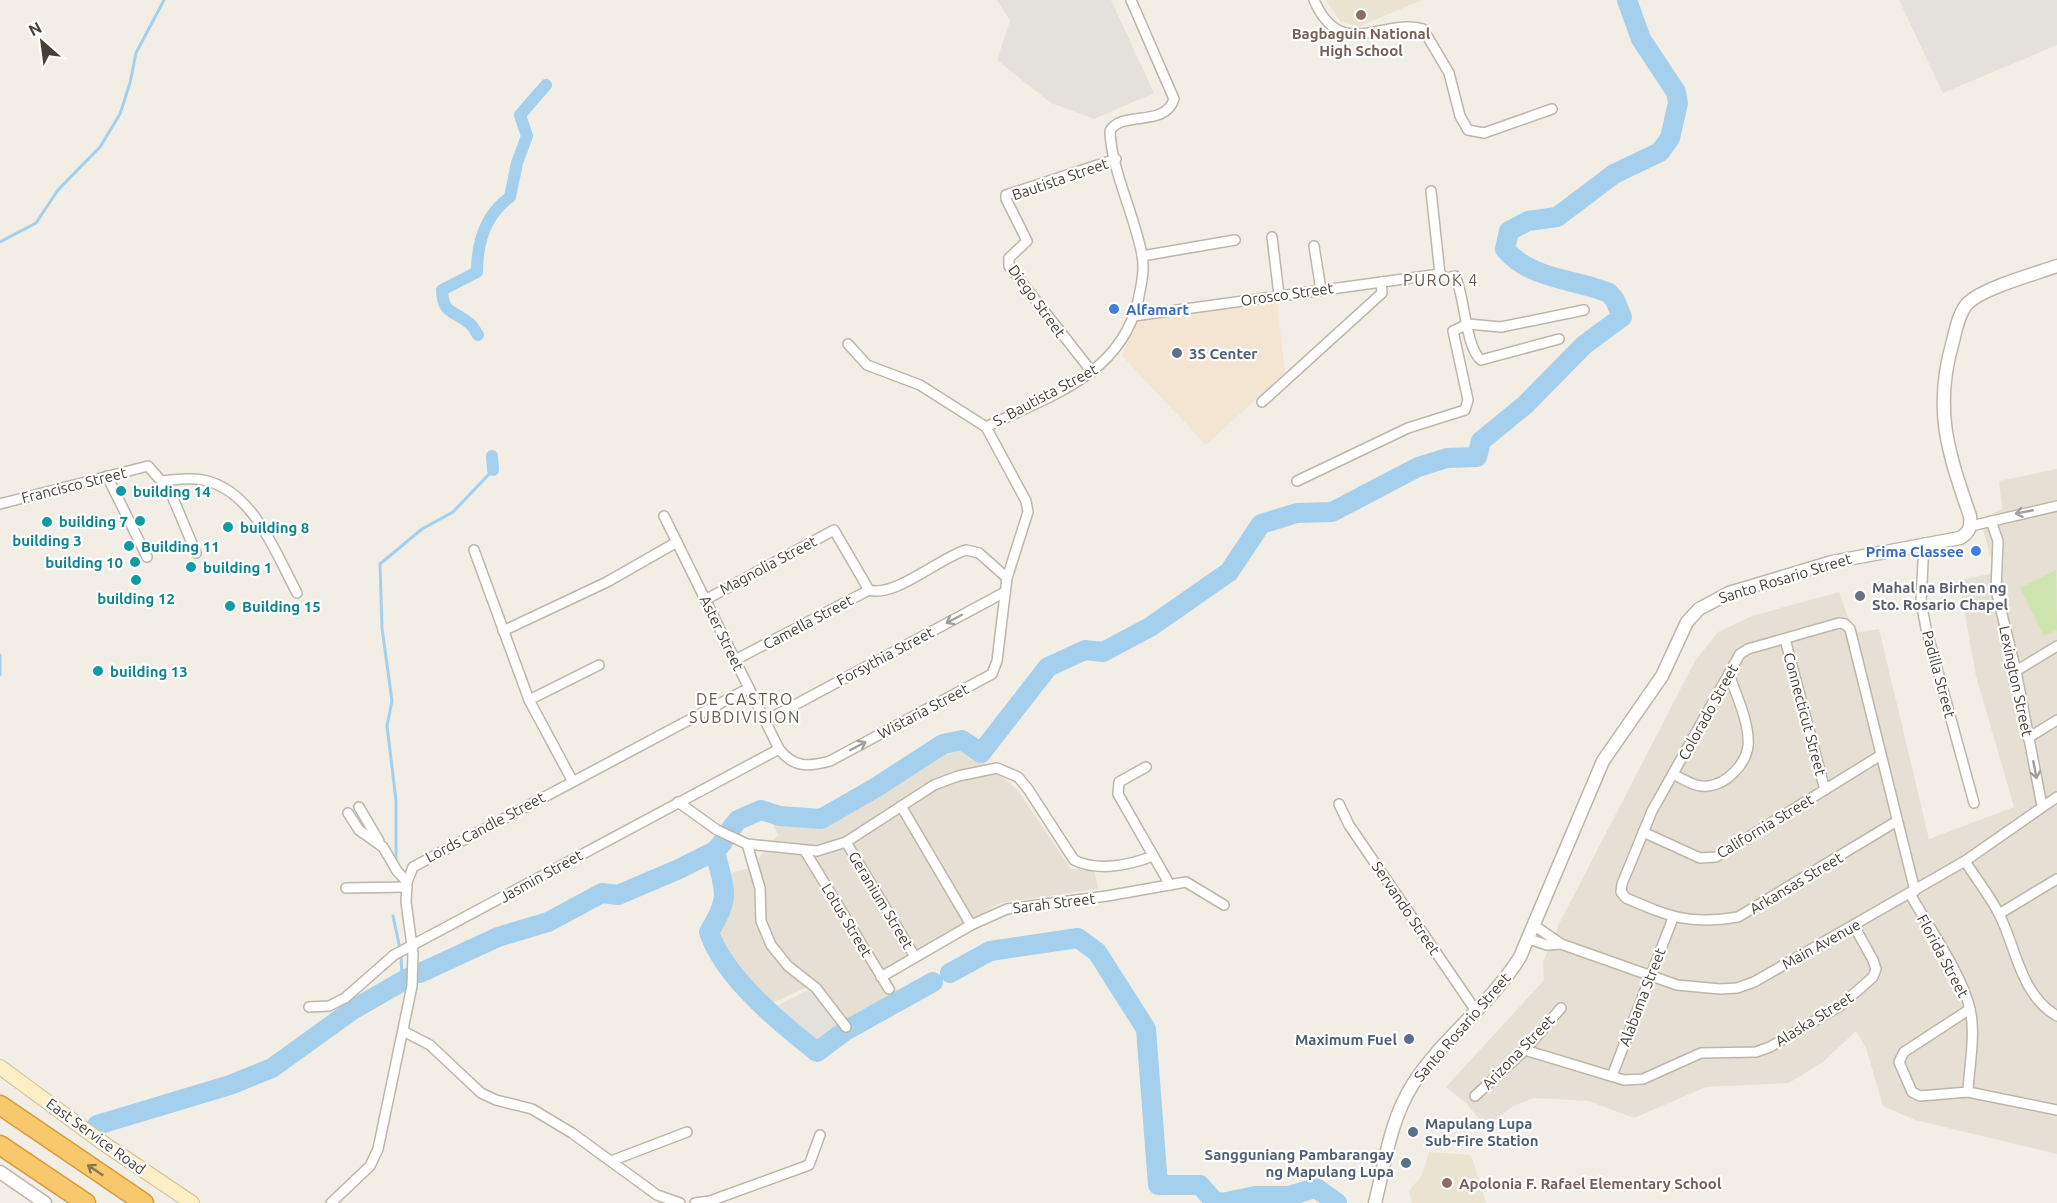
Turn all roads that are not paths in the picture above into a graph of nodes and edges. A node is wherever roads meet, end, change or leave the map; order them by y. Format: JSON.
{"nodes":[{"id":1,"x":1131,"y":0,"type":"edge"},
{"id":2,"x":1314,"y":0,"type":"edge"},
{"id":3,"x":1552,"y":109,"type":"dead end"},
{"id":4,"x":1116,"y":159,"type":"junction"},
{"id":5,"x":1431,"y":191,"type":"dead end"},
{"id":6,"x":1006,"y":199,"type":"joint"},
{"id":7,"x":1272,"y":237,"type":"dead end"},
{"id":8,"x":1234,"y":240,"type":"dead end"},
{"id":9,"x":1314,"y":246,"type":"dead end"},
{"id":10,"x":1142,"y":256,"type":"junction"},
{"id":11,"x":2057,"y":266,"type":"edge"},
{"id":12,"x":1440,"y":274,"type":"junction"},
{"id":13,"x":1382,"y":282,"type":"junction"},
{"id":14,"x":1321,"y":290,"type":"junction"},
{"id":15,"x":1279,"y":295,"type":"junction"},
{"id":16,"x":1584,"y":310,"type":"dead end"},
{"id":17,"x":1134,"y":316,"type":"junction"},
{"id":18,"x":1468,"y":324,"type":"junction"},
{"id":19,"x":1559,"y":339,"type":"dead end"},
{"id":20,"x":848,"y":344,"type":"dead end"},
{"id":21,"x":1092,"y":372,"type":"junction"},
{"id":22,"x":1262,"y":402,"type":"dead end"},
{"id":23,"x":986,"y":427,"type":"junction"},
{"id":24,"x":107,"y":476,"type":"junction"},
{"id":25,"x":162,"y":481,"type":"junction"},
{"id":26,"x":1297,"y":481,"type":"dead end"},
{"id":27,"x":0,"y":504,"type":"edge"},
{"id":28,"x":2057,"y":506,"type":"edge"},
{"id":29,"x":664,"y":516,"type":"dead end"},
{"id":30,"x":1991,"y":521,"type":"junction"},
{"id":31,"x":1971,"y":526,"type":"junction"},
{"id":32,"x":677,"y":542,"type":"junction"},
{"id":33,"x":1924,"y":543,"type":"junction"},
{"id":34,"x":474,"y":550,"type":"dead end"},
{"id":35,"x":196,"y":553,"type":"dead end"},
{"id":36,"x":147,"y":557,"type":"dead end"},
{"id":37,"x":1007,"y":578,"type":"junction"},
{"id":38,"x":868,"y":590,"type":"junction"},
{"id":39,"x":1005,"y":591,"type":"junction"},
{"id":40,"x":297,"y":593,"type":"dead end"},
{"id":41,"x":705,"y":600,"type":"junction"},
{"id":42,"x":503,"y":631,"type":"junction"},
{"id":43,"x":1785,"y":639,"type":"junction"},
{"id":44,"x":2057,"y":646,"type":"edge"},
{"id":45,"x":735,"y":660,"type":"junction"},
{"id":46,"x":599,"y":665,"type":"dead end"},
{"id":47,"x":2016,"y":671,"type":"junction"},
{"id":48,"x":1729,"y":674,"type":"junction"},
{"id":49,"x":748,"y":688,"type":"junction"},
{"id":50,"x":529,"y":700,"type":"junction"},
{"id":51,"x":2057,"y":720,"type":"edge"},
{"id":52,"x":765,"y":721,"type":"junction"},
{"id":53,"x":2028,"y":738,"type":"junction"},
{"id":54,"x":779,"y":750,"type":"junction"},
{"id":55,"x":1881,"y":755,"type":"junction"},
{"id":56,"x":1146,"y":767,"type":"dead end"},
{"id":57,"x":1673,"y":774,"type":"junction"},
{"id":58,"x":572,"y":780,"type":"junction"},
{"id":59,"x":1825,"y":790,"type":"junction"},
{"id":60,"x":2057,"y":798,"type":"edge"},
{"id":61,"x":678,"y":802,"type":"junction"},
{"id":62,"x":1974,"y":803,"type":"dead end"},
{"id":63,"x":1339,"y":804,"type":"dead end"},
{"id":64,"x":901,"y":806,"type":"junction"},
{"id":65,"x":2042,"y":806,"type":"junction"},
{"id":66,"x":359,"y":807,"type":"dead end"},
{"id":67,"x":348,"y":813,"type":"dead end"},
{"id":68,"x":1897,"y":821,"type":"junction"},
{"id":69,"x":1643,"y":832,"type":"junction"},
{"id":70,"x":846,"y":842,"type":"junction"},
{"id":71,"x":380,"y":843,"type":"junction"},
{"id":72,"x":747,"y":844,"type":"junction"},
{"id":73,"x":804,"y":851,"type":"junction"},
{"id":74,"x":1153,"y":856,"type":"junction"},
{"id":75,"x":1965,"y":861,"type":"junction"},
{"id":76,"x":2056,"y":884,"type":"edge"},
{"id":77,"x":407,"y":885,"type":"junction"},
{"id":78,"x":1170,"y":885,"type":"junction"},
{"id":79,"x":346,"y":888,"type":"dead end"},
{"id":80,"x":1621,"y":892,"type":"joint"},
{"id":81,"x":1912,"y":892,"type":"junction"},
{"id":82,"x":1224,"y":905,"type":"dead end"},
{"id":83,"x":1999,"y":914,"type":"junction"},
{"id":84,"x":1673,"y":918,"type":"junction"},
{"id":85,"x":971,"y":925,"type":"junction"},
{"id":86,"x":1534,"y":926,"type":"junction"},
{"id":87,"x":1854,"y":926,"type":"junction"},
{"id":88,"x":1529,"y":939,"type":"junction"},
{"id":89,"x":1561,"y":944,"type":"junction"},
{"id":90,"x":411,"y":947,"type":"junction"},
{"id":91,"x":915,"y":957,"type":"junction"},
{"id":92,"x":881,"y":977,"type":"junction"},
{"id":93,"x":1650,"y":977,"type":"junction"},
{"id":94,"x":889,"y":990,"type":"dead end"},
{"id":95,"x":309,"y":1007,"type":"dead end"},
{"id":96,"x":1561,"y":1008,"type":"dead end"},
{"id":97,"x":1970,"y":1009,"type":"junction"},
{"id":98,"x":1476,"y":1011,"type":"junction"},
{"id":99,"x":2057,"y":1016,"type":"edge"},
{"id":100,"x":846,"y":1027,"type":"dead end"},
{"id":101,"x":403,"y":1031,"type":"junction"},
{"id":102,"x":1525,"y":1050,"type":"junction"},
{"id":103,"x":0,"y":1068,"type":"edge"},
{"id":104,"x":1612,"y":1076,"type":"junction"},
{"id":105,"x":1968,"y":1092,"type":"junction"},
{"id":106,"x":1475,"y":1096,"type":"dead end"},
{"id":107,"x":0,"y":1105,"type":"edge"},
{"id":108,"x":2057,"y":1110,"type":"edge"},
{"id":109,"x":687,"y":1132,"type":"dead end"},
{"id":110,"x":820,"y":1135,"type":"dead end"},
{"id":111,"x":0,"y":1145,"type":"edge"},
{"id":112,"x":611,"y":1161,"type":"junction"},
{"id":113,"x":0,"y":1173,"type":"edge"},
{"id":114,"x":45,"y":1203,"type":"edge"},
{"id":115,"x":86,"y":1203,"type":"edge"},
{"id":116,"x":144,"y":1203,"type":"edge"},
{"id":117,"x":192,"y":1203,"type":"edge"},
{"id":118,"x":331,"y":1203,"type":"edge"},
{"id":119,"x":680,"y":1203,"type":"edge"},
{"id":120,"x":695,"y":1203,"type":"edge"},
{"id":121,"x":1375,"y":1203,"type":"edge"}],
"edges":[{"from":1,"to":4,"type":"street","name":"S. Bautista Street"},
{"from":2,"to":3,"type":"street"},
{"from":4,"to":6,"type":"street","name":"Bautista Street"},
{"from":4,"to":10,"type":"street","name":"S. Bautista Street"},
{"from":5,"to":12,"type":"street"},
{"from":6,"to":21,"type":"street","name":"Diego Street"},
{"from":7,"to":15,"type":"street"},
{"from":8,"to":10,"type":"street"},
{"from":9,"to":14,"type":"street"},
{"from":10,"to":17,"type":"street","name":"S. Bautista Street"},
{"from":11,"to":31,"type":"street"},
{"from":12,"to":13,"type":"street","name":"Orosco Street"},
{"from":12,"to":18,"type":"street"},
{"from":13,"to":14,"type":"street","name":"Orosco Street"},
{"from":13,"to":22,"type":"street"},
{"from":14,"to":15,"type":"street","name":"Orosco Street"},
{"from":15,"to":17,"type":"street","name":"Orosco Street"},
{"from":16,"to":18,"type":"street"},
{"from":17,"to":21,"type":"street","name":"S. Bautista Street"},
{"from":18,"to":19,"type":"street"},
{"from":18,"to":26,"type":"street"},
{"from":20,"to":23,"type":"street","name":"S. Bautista Street"},
{"from":21,"to":23,"type":"street","name":"S. Bautista Street"},
{"from":23,"to":37,"type":"street","name":"S. Bautista Street"},
{"from":24,"to":25,"type":"street","name":"Francisco Street"},
{"from":24,"to":27,"type":"street","name":"Francisco Street"},
{"from":24,"to":36,"type":"street"},
{"from":25,"to":35,"type":"street"},
{"from":25,"to":40,"type":"street"},
{"from":28,"to":30,"type":"street","one_way":true},
{"from":29,"to":32,"type":"street","name":"Aster Street"},
{"from":30,"to":31,"type":"street"},
{"from":30,"to":47,"type":"street","name":"Lexington Street"},
{"from":31,"to":33,"type":"street","name":"Santo Rosario Street"},
{"from":32,"to":41,"type":"street","name":"Aster Street"},
{"from":32,"to":42,"type":"street"},
{"from":33,"to":62,"type":"street","name":"Padilla Street"},
{"from":33,"to":86,"type":"street","name":"Santo Rosario Street"},
{"from":34,"to":42,"type":"street"},
{"from":37,"to":38,"type":"street","name":"Camella Street"},
{"from":37,"to":39,"type":"street","name":"S. Bautista Street"},
{"from":38,"to":41,"type":"street","name":"Magnolia Street"},
{"from":38,"to":45,"type":"street","name":"Camella Street"},
{"from":39,"to":52,"type":"street","name":"Forsythia Street","one_way":true},
{"from":54,"to":39,"type":"street","name":"Wistaria Street","one_way":true},
{"from":41,"to":45,"type":"street","name":"Aster Street"},
{"from":42,"to":50,"type":"street"},
{"from":43,"to":48,"type":"street","name":"Colorado Street"},
{"from":43,"to":55,"type":"street","name":"Colorado Street"},
{"from":43,"to":59,"type":"street","name":"Connecticut Street"},
{"from":44,"to":47,"type":"street"},
{"from":45,"to":49,"type":"street","name":"Aster Street"},
{"from":46,"to":50,"type":"street"},
{"from":47,"to":53,"type":"street","name":"Lexington Street"},
{"from":48,"to":57,"type":"street","name":"Colorado Street"},
{"from":48,"to":57,"type":"street"},
{"from":49,"to":52,"type":"street","name":"Aster Street"},
{"from":49,"to":58,"type":"street","name":"Lords Candle Street"},
{"from":50,"to":58,"type":"street"},
{"from":51,"to":53,"type":"street"},
{"from":52,"to":54,"type":"street","name":"Aster Street"},
{"from":53,"to":65,"type":"street","name":"Lexington Street","one_way":true},
{"from":54,"to":61,"type":"street","name":"Jasmin Street"},
{"from":55,"to":59,"type":"street","name":"California Street"},
{"from":55,"to":68,"type":"street","name":"Colorado Street"},
{"from":56,"to":74,"type":"street"},
{"from":57,"to":69,"type":"street","name":"Colorado Street"},
{"from":58,"to":77,"type":"street","name":"Lords Candle Street"},
{"from":59,"to":69,"type":"street","name":"California Street"},
{"from":60,"to":65,"type":"street","name":"Main Avenue"},
{"from":61,"to":72,"type":"street"},
{"from":61,"to":90,"type":"street","name":"Jasmin Street"},
{"from":63,"to":98,"type":"street","name":"Servando Street"},
{"from":64,"to":70,"type":"street"},
{"from":64,"to":74,"type":"street"},
{"from":64,"to":85,"type":"street"},
{"from":65,"to":75,"type":"street","name":"Main Avenue"},
{"from":66,"to":71,"type":"street"},
{"from":67,"to":71,"type":"street"},
{"from":68,"to":81,"type":"street","name":"Colorado Street"},
{"from":68,"to":84,"type":"street","name":"Arkansas Street"},
{"from":69,"to":80,"type":"street","name":"Colorado Street"},
{"from":70,"to":73,"type":"street"},
{"from":70,"to":91,"type":"street","name":"Geranium Street"},
{"from":71,"to":77,"type":"street"},
{"from":72,"to":73,"type":"street"},
{"from":72,"to":100,"type":"street"},
{"from":73,"to":92,"type":"street","name":"Lotus Street"},
{"from":74,"to":78,"type":"street"},
{"from":75,"to":81,"type":"street","name":"Main Avenue"},
{"from":75,"to":83,"type":"street"},
{"from":76,"to":83,"type":"street"},
{"from":77,"to":79,"type":"street"},
{"from":77,"to":90,"type":"street"},
{"from":78,"to":82,"type":"street","name":"Sarah Street"},
{"from":78,"to":85,"type":"street","name":"Sarah Street"},
{"from":80,"to":84,"type":"street","name":"Arkansas Street"},
{"from":81,"to":87,"type":"street","name":"Main Avenue"},
{"from":81,"to":97,"type":"street","name":"Florida Street"},
{"from":83,"to":99,"type":"street"},
{"from":84,"to":93,"type":"street","name":"Alabama Street"},
{"from":85,"to":91,"type":"street","name":"Sarah Street"},
{"from":86,"to":88,"type":"street","name":"Santo Rosario Street"},
{"from":86,"to":89,"type":"street","name":"Main Avenue"},
{"from":87,"to":93,"type":"street","name":"Main Avenue"},
{"from":87,"to":104,"type":"street","name":"Alaska Street"},
{"from":88,"to":89,"type":"street","name":"Main Avenue"},
{"from":88,"to":98,"type":"street","name":"Santo Rosario Street"},
{"from":89,"to":93,"type":"street","name":"Main Avenue"},
{"from":90,"to":95,"type":"street","name":"Jasmin Street"},
{"from":90,"to":101,"type":"street"},
{"from":91,"to":92,"type":"street","name":"Sarah Street"},
{"from":92,"to":94,"type":"street","name":"Lotus Street"},
{"from":93,"to":104,"type":"street","name":"Alabama Street"},
{"from":96,"to":102,"type":"street","name":"Arizona Street"},
{"from":97,"to":105,"type":"street","name":"Florida Street"},
{"from":97,"to":105,"type":"street"},
{"from":98,"to":121,"type":"street","name":"Santo Rosario Street"},
{"from":101,"to":112,"type":"street"},
{"from":101,"to":118,"type":"street"},
{"from":102,"to":104,"type":"street","name":"Alaska Street"},
{"from":102,"to":106,"type":"street","name":"Arizona Street"},
{"from":103,"to":117,"type":"main road","name":"East Service Road"},
{"from":105,"to":108,"type":"street"},
{"from":116,"to":107,"type":"highway","one_way":true},
{"from":109,"to":112,"type":"street"},
{"from":110,"to":120,"type":"street"},
{"from":111,"to":115,"type":"highway"},
{"from":112,"to":119,"type":"street"},
{"from":113,"to":114,"type":"street"}]}
